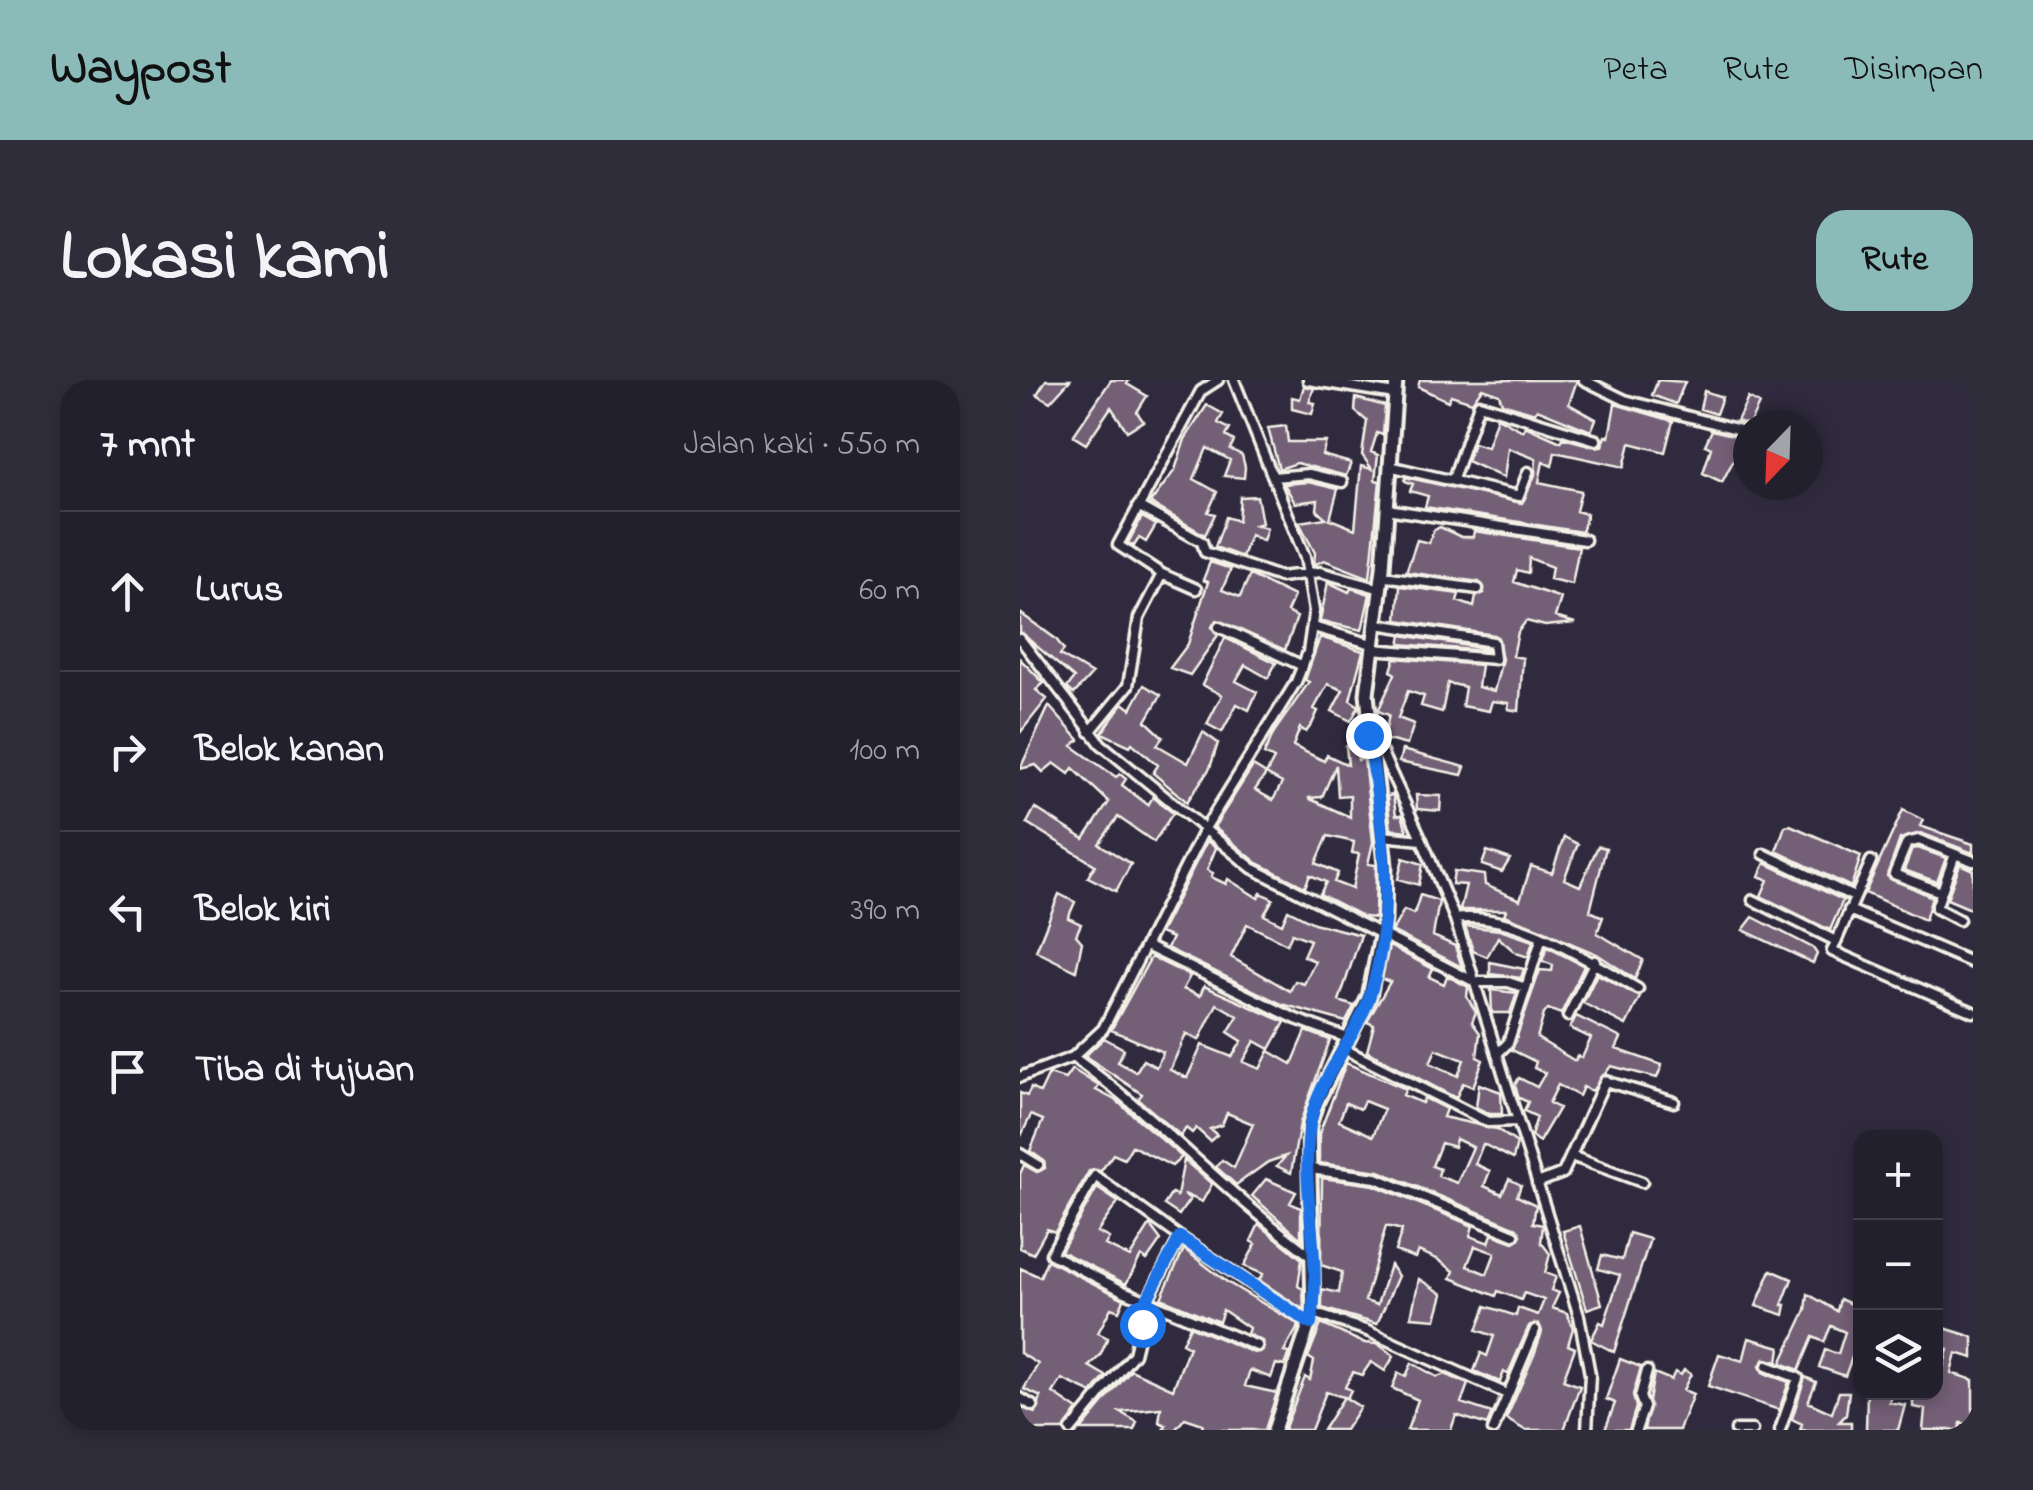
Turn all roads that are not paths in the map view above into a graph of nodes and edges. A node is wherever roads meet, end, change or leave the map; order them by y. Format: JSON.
{"nodes":[{"id":1,"x":1216,"y":380,"type":"edge"},
{"id":2,"x":1234,"y":380,"type":"edge"},
{"id":3,"x":1308,"y":380,"type":"edge"},
{"id":4,"x":1396,"y":380,"type":"edge"},
{"id":5,"x":1584,"y":380,"type":"edge"},
{"id":6,"x":1395,"y":394,"type":"junction"},
{"id":7,"x":1733,"y":429,"type":"edge"},
{"id":8,"x":1596,"y":440,"type":"dead end"},
{"id":9,"x":1397,"y":467,"type":"junction"},
{"id":10,"x":1528,"y":472,"type":"dead end"},
{"id":11,"x":1274,"y":478,"type":"junction"},
{"id":12,"x":1453,"y":479,"type":"junction"},
{"id":13,"x":1342,"y":482,"type":"dead end"},
{"id":14,"x":1138,"y":506,"type":"junction"},
{"id":15,"x":1393,"y":510,"type":"junction"},
{"id":16,"x":1585,"y":540,"type":"dead end"},
{"id":17,"x":1300,"y":573,"type":"junction"},
{"id":18,"x":1162,"y":574,"type":"junction"},
{"id":19,"x":1387,"y":580,"type":"junction"},
{"id":20,"x":1196,"y":589,"type":"dead end"},
{"id":21,"x":1478,"y":589,"type":"dead end"},
{"id":22,"x":1384,"y":625,"type":"junction"},
{"id":23,"x":1219,"y":627,"type":"dead end"},
{"id":24,"x":1313,"y":627,"type":"junction"},
{"id":25,"x":1020,"y":639,"type":"edge"},
{"id":26,"x":1379,"y":648,"type":"junction"},
{"id":27,"x":1301,"y":665,"type":"junction"},
{"id":28,"x":1368,"y":726,"type":"junction"},
{"id":29,"x":1090,"y":732,"type":"junction"},
{"id":30,"x":1202,"y":828,"type":"junction"},
{"id":31,"x":1382,"y":836,"type":"junction"},
{"id":32,"x":1422,"y":840,"type":"junction"},
{"id":33,"x":1764,"y":854,"type":"dead end"},
{"id":34,"x":1955,"y":854,"type":"junction"},
{"id":35,"x":1871,"y":861,"type":"dead end"},
{"id":36,"x":1973,"y":861,"type":"edge"},
{"id":37,"x":1941,"y":892,"type":"junction"},
{"id":38,"x":1854,"y":897,"type":"junction"},
{"id":39,"x":1753,"y":900,"type":"dead end"},
{"id":40,"x":1849,"y":910,"type":"junction"},
{"id":41,"x":1460,"y":918,"type":"junction"},
{"id":42,"x":1959,"y":920,"type":"dead end"},
{"id":43,"x":1382,"y":935,"type":"junction"},
{"id":44,"x":1541,"y":940,"type":"junction"},
{"id":45,"x":1834,"y":940,"type":"junction"},
{"id":46,"x":1146,"y":946,"type":"junction"},
{"id":47,"x":1595,"y":961,"type":"junction"},
{"id":48,"x":1973,"y":963,"type":"edge"},
{"id":49,"x":1481,"y":982,"type":"junction"},
{"id":50,"x":1526,"y":988,"type":"junction"},
{"id":51,"x":1638,"y":988,"type":"dead end"},
{"id":52,"x":1973,"y":1012,"type":"edge"},
{"id":53,"x":1568,"y":1016,"type":"dead end"},
{"id":54,"x":1347,"y":1044,"type":"junction"},
{"id":55,"x":1500,"y":1052,"type":"junction"},
{"id":56,"x":1073,"y":1057,"type":"junction"},
{"id":57,"x":1020,"y":1076,"type":"edge"},
{"id":58,"x":1674,"y":1102,"type":"dead end"},
{"id":59,"x":1517,"y":1121,"type":"junction"},
{"id":60,"x":1020,"y":1154,"type":"edge"},
{"id":61,"x":1571,"y":1156,"type":"junction"},
{"id":62,"x":1038,"y":1165,"type":"dead end"},
{"id":63,"x":1310,"y":1169,"type":"junction"},
{"id":64,"x":1540,"y":1182,"type":"junction"},
{"id":65,"x":1642,"y":1182,"type":"dead end"},
{"id":66,"x":1514,"y":1236,"type":"dead end"},
{"id":67,"x":1180,"y":1237,"type":"junction"},
{"id":68,"x":1315,"y":1258,"type":"junction"},
{"id":69,"x":1146,"y":1301,"type":"junction"},
{"id":70,"x":1312,"y":1319,"type":"junction"},
{"id":71,"x":1238,"y":1324,"type":"dead end"},
{"id":72,"x":1535,"y":1330,"type":"dead end"},
{"id":73,"x":1232,"y":1336,"type":"junction"},
{"id":74,"x":1257,"y":1346,"type":"dead end"},
{"id":75,"x":1767,"y":1366,"type":"dead end"},
{"id":76,"x":1647,"y":1371,"type":"dead end"},
{"id":77,"x":1506,"y":1394,"type":"junction"},
{"id":78,"x":1020,"y":1398,"type":"edge"},
{"id":79,"x":1033,"y":1406,"type":"dead end"},
{"id":80,"x":1071,"y":1430,"type":"edge"},
{"id":81,"x":1274,"y":1430,"type":"edge"},
{"id":82,"x":1492,"y":1430,"type":"edge"},
{"id":83,"x":1586,"y":1430,"type":"edge"},
{"id":84,"x":1636,"y":1430,"type":"edge"},
{"id":85,"x":1736,"y":1430,"type":"edge"},
{"id":86,"x":1752,"y":1430,"type":"edge"},
{"id":87,"x":1780,"y":1430,"type":"edge"}],
"edges":[{"from":1,"to":14,"type":"street"},
{"from":2,"to":11,"type":"street"},
{"from":3,"to":6,"type":"street"},
{"from":4,"to":6,"type":"street"},
{"from":5,"to":7,"type":"street"},
{"from":6,"to":9,"type":"street"},
{"from":8,"to":12,"type":"street"},
{"from":9,"to":12,"type":"street"},
{"from":9,"to":15,"type":"street"},
{"from":10,"to":12,"type":"street"},
{"from":11,"to":13,"type":"street"},
{"from":11,"to":17,"type":"street"},
{"from":14,"to":17,"type":"street"},
{"from":14,"to":18,"type":"street"},
{"from":15,"to":16,"type":"street"},
{"from":15,"to":19,"type":"street"},
{"from":17,"to":19,"type":"street"},
{"from":17,"to":24,"type":"street"},
{"from":18,"to":20,"type":"street"},
{"from":18,"to":29,"type":"street"},
{"from":19,"to":21,"type":"street"},
{"from":19,"to":22,"type":"street"},
{"from":22,"to":26,"type":"street"},
{"from":22,"to":26,"type":"street"},
{"from":23,"to":27,"type":"street"},
{"from":24,"to":26,"type":"street"},
{"from":24,"to":27,"type":"street"},
{"from":25,"to":29,"type":"street"},
{"from":26,"to":28,"type":"street"},
{"from":27,"to":30,"type":"street"},
{"from":28,"to":31,"type":"street"},
{"from":28,"to":32,"type":"street"},
{"from":29,"to":30,"type":"street"},
{"from":30,"to":43,"type":"street"},
{"from":30,"to":46,"type":"street"},
{"from":31,"to":32,"type":"street"},
{"from":31,"to":43,"type":"street"},
{"from":32,"to":41,"type":"street"},
{"from":33,"to":38,"type":"street"},
{"from":34,"to":36,"type":"street"},
{"from":34,"to":37,"type":"street"},
{"from":34,"to":37,"type":"street"},
{"from":35,"to":38,"type":"street"},
{"from":37,"to":42,"type":"street"},
{"from":38,"to":40,"type":"street"},
{"from":39,"to":45,"type":"street"},
{"from":40,"to":45,"type":"street"},
{"from":40,"to":48,"type":"street"},
{"from":41,"to":44,"type":"street"},
{"from":41,"to":49,"type":"street"},
{"from":43,"to":49,"type":"street"},
{"from":43,"to":54,"type":"street"},
{"from":44,"to":47,"type":"street"},
{"from":44,"to":50,"type":"street"},
{"from":45,"to":52,"type":"street"},
{"from":46,"to":54,"type":"street"},
{"from":46,"to":56,"type":"street"},
{"from":47,"to":51,"type":"street"},
{"from":47,"to":53,"type":"street"},
{"from":49,"to":50,"type":"street"},
{"from":49,"to":55,"type":"street"},
{"from":50,"to":55,"type":"street"},
{"from":54,"to":59,"type":"street"},
{"from":54,"to":63,"type":"street"},
{"from":55,"to":59,"type":"street"},
{"from":56,"to":57,"type":"street"},
{"from":56,"to":68,"type":"street"},
{"from":58,"to":61,"type":"street"},
{"from":59,"to":64,"type":"street"},
{"from":60,"to":62,"type":"street"},
{"from":61,"to":64,"type":"street"},
{"from":61,"to":65,"type":"street"},
{"from":63,"to":66,"type":"street"},
{"from":63,"to":68,"type":"street"},
{"from":64,"to":83,"type":"street"},
{"from":67,"to":69,"type":"street"},
{"from":67,"to":69,"type":"street"},
{"from":67,"to":70,"type":"street"},
{"from":68,"to":70,"type":"street"},
{"from":69,"to":73,"type":"street"},
{"from":69,"to":80,"type":"street"},
{"from":70,"to":77,"type":"street"},
{"from":70,"to":81,"type":"street"},
{"from":71,"to":73,"type":"street"},
{"from":72,"to":77,"type":"street"},
{"from":73,"to":74,"type":"street"},
{"from":75,"to":87,"type":"street"},
{"from":76,"to":84,"type":"street"},
{"from":77,"to":82,"type":"street"},
{"from":78,"to":79,"type":"street"},
{"from":85,"to":86,"type":"street"}]}
